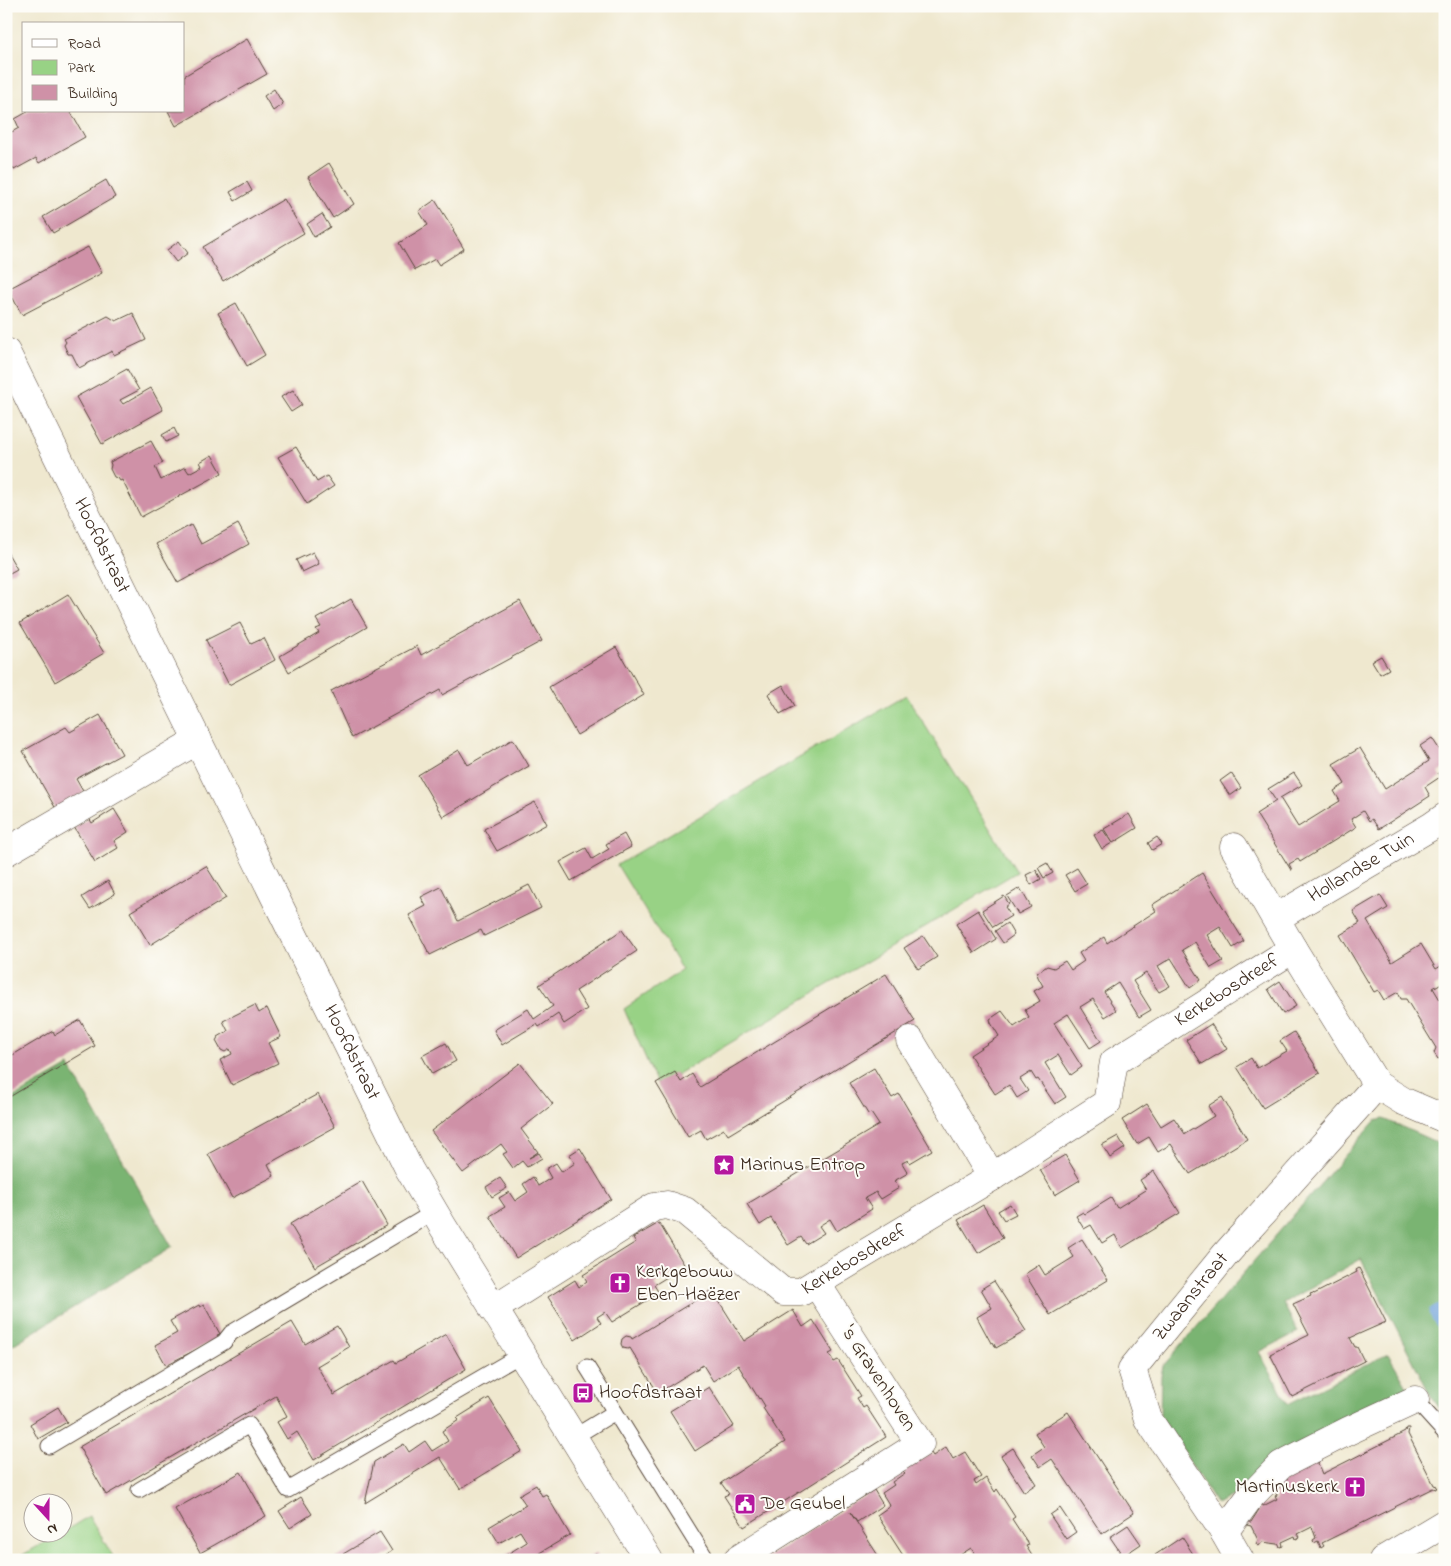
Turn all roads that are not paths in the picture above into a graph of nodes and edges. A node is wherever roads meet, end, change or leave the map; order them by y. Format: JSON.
{"nodes":[{"id":1,"x":6,"y":352,"type":"edge"},
{"id":2,"x":198,"y":740,"type":"junction"},
{"id":3,"x":1445,"y":817,"type":"edge"},
{"id":4,"x":1234,"y":847,"type":"dead end"},
{"id":5,"x":6,"y":852,"type":"edge"},
{"id":6,"x":1276,"y":918,"type":"junction"},
{"id":7,"x":1294,"y":949,"type":"junction"},
{"id":8,"x":910,"y":1040,"type":"dead end"},
{"id":9,"x":1377,"y":1085,"type":"junction"},
{"id":10,"x":1445,"y":1119,"type":"edge"},
{"id":11,"x":992,"y":1177,"type":"junction"},
{"id":12,"x":434,"y":1212,"type":"junction"},
{"id":13,"x":816,"y":1283,"type":"junction"},
{"id":14,"x":493,"y":1309,"type":"junction"},
{"id":15,"x":522,"y":1354,"type":"junction"},
{"id":16,"x":587,"y":1367,"type":"dead end"},
{"id":17,"x":1415,"y":1400,"type":"joint"},
{"id":18,"x":615,"y":1412,"type":"junction"},
{"id":19,"x":1445,"y":1433,"type":"edge"},
{"id":20,"x":574,"y":1437,"type":"junction"},
{"id":21,"x":49,"y":1446,"type":"dead end"},
{"id":22,"x":139,"y":1490,"type":"dead end"},
{"id":23,"x":1445,"y":1523,"type":"edge"},
{"id":24,"x":1224,"y":1532,"type":"junction"},
{"id":25,"x":746,"y":1554,"type":"edge"},
{"id":26,"x":649,"y":1560,"type":"edge"},
{"id":27,"x":707,"y":1560,"type":"edge"},
{"id":28,"x":1240,"y":1560,"type":"edge"},
{"id":29,"x":1383,"y":1560,"type":"edge"}],
"edges":[{"from":1,"to":2,"type":"street","name":"Hoofdstraat"},
{"from":2,"to":5,"type":"street"},
{"from":2,"to":12,"type":"street","name":"Hoofdstraat"},
{"from":3,"to":6,"type":"street","name":"Hollandse Tuin"},
{"from":4,"to":6,"type":"street"},
{"from":6,"to":7,"type":"street"},
{"from":7,"to":9,"type":"street","name":"Kerkebosdreef"},
{"from":7,"to":11,"type":"street","name":"Kerkebosdreef"},
{"from":8,"to":11,"type":"street"},
{"from":9,"to":10,"type":"street","name":"Kerkebosdreef"},
{"from":9,"to":24,"type":"street","name":"Zwaanstraat"},
{"from":11,"to":13,"type":"street","name":"Kerkebosdreef"},
{"from":12,"to":14,"type":"street","name":"Hoofdstraat"},
{"from":12,"to":21,"type":"lane"},
{"from":13,"to":14,"type":"street","name":"Kerkebosdreef"},
{"from":13,"to":25,"type":"street","name":"'s Gravenhoven"},
{"from":14,"to":15,"type":"street","name":"Hoofdstraat"},
{"from":15,"to":20,"type":"street","name":"Hoofdstraat"},
{"from":15,"to":22,"type":"lane"},
{"from":16,"to":18,"type":"lane"},
{"from":17,"to":19,"type":"lane"},
{"from":17,"to":24,"type":"street"},
{"from":18,"to":20,"type":"lane"},
{"from":18,"to":27,"type":"lane"},
{"from":20,"to":26,"type":"street","name":"Hoofdstraat"},
{"from":23,"to":29,"type":"street"},
{"from":24,"to":28,"type":"street","name":"Zwaanstraat"}]}
